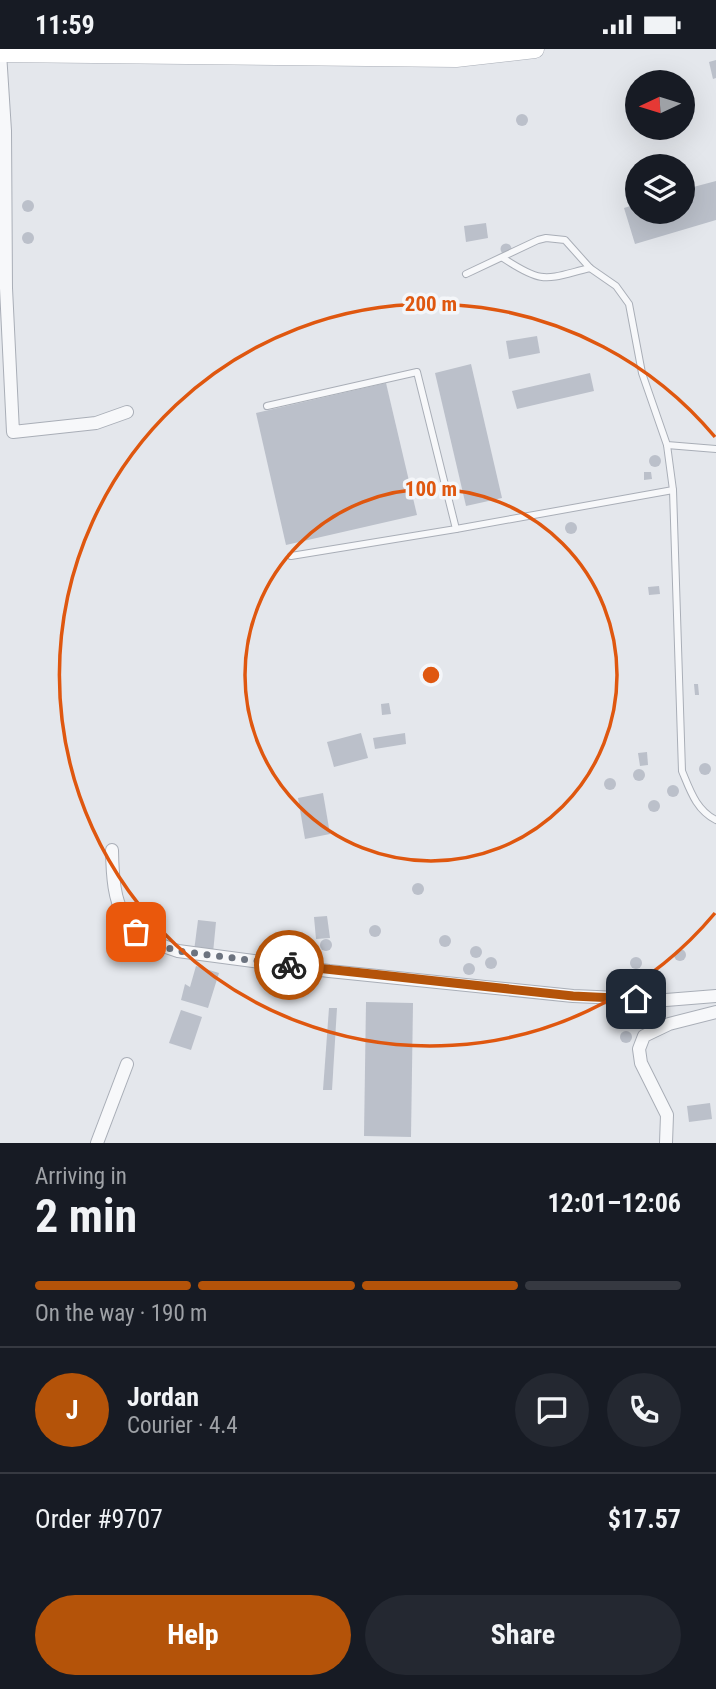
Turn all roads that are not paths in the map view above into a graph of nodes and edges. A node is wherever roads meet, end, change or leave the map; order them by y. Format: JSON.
{"nodes":[{"id":1,"x":535,"y":49,"type":"edge"},
{"id":2,"x":0,"y":53,"type":"edge"},
{"id":3,"x":503,"y":258,"type":"junction"},
{"id":4,"x":590,"y":268,"type":"junction"},
{"id":5,"x":466,"y":274,"type":"dead end"},
{"id":6,"x":267,"y":406,"type":"dead end"},
{"id":7,"x":127,"y":412,"type":"dead end"},
{"id":8,"x":667,"y":445,"type":"junction"},
{"id":9,"x":716,"y":449,"type":"edge"},
{"id":10,"x":673,"y":490,"type":"junction"},
{"id":11,"x":456,"y":529,"type":"junction"},
{"id":12,"x":290,"y":556,"type":"dead end"},
{"id":13,"x":716,"y":820,"type":"edge"},
{"id":14,"x":112,"y":850,"type":"dead end"},
{"id":15,"x":716,"y":996,"type":"edge"},
{"id":16,"x":716,"y":1012,"type":"edge"},
{"id":17,"x":127,"y":1064,"type":"dead end"},
{"id":18,"x":97,"y":1143,"type":"edge"},
{"id":19,"x":666,"y":1143,"type":"edge"}],
"edges":[{"from":1,"to":2,"type":"main road"},
{"from":2,"to":7,"type":"street"},
{"from":3,"to":4,"type":"lane"},
{"from":3,"to":4,"type":"lane"},
{"from":3,"to":5,"type":"lane"},
{"from":4,"to":8,"type":"lane"},
{"from":6,"to":11,"type":"lane"},
{"from":8,"to":9,"type":"lane"},
{"from":8,"to":10,"type":"lane"},
{"from":10,"to":11,"type":"lane"},
{"from":10,"to":13,"type":"lane"},
{"from":11,"to":12,"type":"lane"},
{"from":14,"to":15,"type":"street"},
{"from":16,"to":19,"type":"street"},
{"from":17,"to":18,"type":"street"}]}
